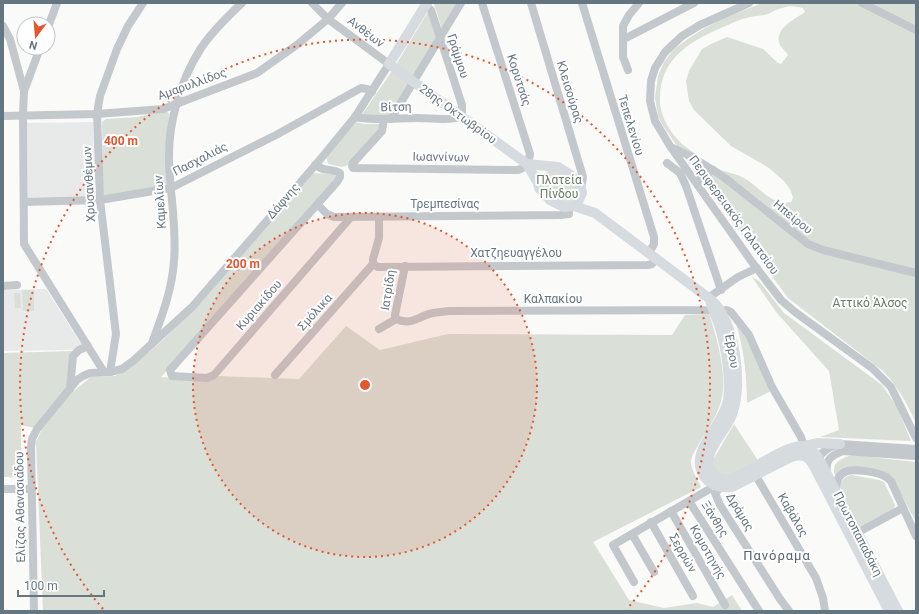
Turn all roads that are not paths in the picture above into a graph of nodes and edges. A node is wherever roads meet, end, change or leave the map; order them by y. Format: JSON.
{"nodes":[{"id":1,"x":57,"y":3,"type":"edge"},
{"id":2,"x":143,"y":3,"type":"edge"},
{"id":3,"x":242,"y":3,"type":"edge"},
{"id":4,"x":312,"y":3,"type":"edge"},
{"id":5,"x":342,"y":3,"type":"edge"},
{"id":6,"x":461,"y":3,"type":"edge"},
{"id":7,"x":482,"y":3,"type":"edge"},
{"id":8,"x":531,"y":3,"type":"edge"},
{"id":9,"x":639,"y":3,"type":"edge"},
{"id":10,"x":694,"y":3,"type":"edge"},
{"id":11,"x":749,"y":3,"type":"edge"},
{"id":12,"x":862,"y":3,"type":"edge"},
{"id":13,"x":426,"y":4,"type":"edge"},
{"id":14,"x":584,"y":4,"type":"edge"},
{"id":15,"x":52,"y":16,"type":"edge"},
{"id":16,"x":328,"y":19,"type":"junction"},
{"id":17,"x":3,"y":26,"type":"edge"},
{"id":18,"x":916,"y":30,"type":"edge"},
{"id":19,"x":439,"y":38,"type":"junction"},
{"id":20,"x":624,"y":39,"type":"junction"},
{"id":21,"x":37,"y":56,"type":"edge"},
{"id":22,"x":388,"y":64,"type":"junction"},
{"id":23,"x":628,"y":70,"type":"dead end"},
{"id":24,"x":414,"y":82,"type":"junction"},
{"id":25,"x":24,"y":91,"type":"junction"},
{"id":26,"x":372,"y":92,"type":"junction"},
{"id":27,"x":176,"y":104,"type":"junction"},
{"id":28,"x":97,"y":114,"type":"junction"},
{"id":29,"x":3,"y":116,"type":"edge"},
{"id":30,"x":23,"y":116,"type":"junction"},
{"id":31,"x":355,"y":117,"type":"junction"},
{"id":32,"x":462,"y":117,"type":"junction"},
{"id":33,"x":387,"y":119,"type":"junction"},
{"id":34,"x":670,"y":146,"type":"junction"},
{"id":35,"x":667,"y":163,"type":"dead end"},
{"id":36,"x":527,"y":164,"type":"junction"},
{"id":37,"x":315,"y":165,"type":"junction"},
{"id":38,"x":548,"y":167,"type":"junction"},
{"id":39,"x":713,"y":170,"type":"junction"},
{"id":40,"x":538,"y":183,"type":"junction"},
{"id":41,"x":697,"y":183,"type":"junction"},
{"id":42,"x":171,"y":188,"type":"junction"},
{"id":43,"x":581,"y":191,"type":"junction"},
{"id":44,"x":100,"y":200,"type":"junction"},
{"id":45,"x":24,"y":202,"type":"junction"},
{"id":46,"x":318,"y":205,"type":"junction"},
{"id":47,"x":572,"y":206,"type":"junction"},
{"id":48,"x":595,"y":213,"type":"junction"},
{"id":49,"x":334,"y":217,"type":"junction"},
{"id":50,"x":351,"y":217,"type":"junction"},
{"id":51,"x":379,"y":217,"type":"junction"},
{"id":52,"x":337,"y":234,"type":"junction"},
{"id":53,"x":649,"y":253,"type":"junction"},
{"id":54,"x":657,"y":259,"type":"junction"},
{"id":55,"x":373,"y":264,"type":"junction"},
{"id":56,"x":755,"y":265,"type":"junction"},
{"id":57,"x":405,"y":266,"type":"junction"},
{"id":58,"x":916,"y":273,"type":"edge"},
{"id":59,"x":18,"y":285,"type":"dead end"},
{"id":60,"x":3,"y":286,"type":"edge"},
{"id":61,"x":721,"y":290,"type":"junction"},
{"id":62,"x":713,"y":302,"type":"junction"},
{"id":63,"x":396,"y":319,"type":"junction"},
{"id":64,"x":159,"y":323,"type":"junction"},
{"id":65,"x":379,"y":328,"type":"dead end"},
{"id":66,"x":166,"y":331,"type":"junction"},
{"id":67,"x":88,"y":346,"type":"junction"},
{"id":68,"x":150,"y":346,"type":"junction"},
{"id":69,"x":107,"y":372,"type":"junction"},
{"id":70,"x":275,"y":375,"type":"dead end"},
{"id":71,"x":70,"y":389,"type":"junction"},
{"id":72,"x":916,"y":438,"type":"edge"},
{"id":73,"x":840,"y":444,"type":"junction"},
{"id":74,"x":804,"y":446,"type":"junction"},
{"id":75,"x":916,"y":449,"type":"edge"},
{"id":76,"x":916,"y":456,"type":"edge"},
{"id":77,"x":816,"y":461,"type":"junction"},
{"id":78,"x":828,"y":475,"type":"junction"},
{"id":79,"x":756,"y":476,"type":"junction"},
{"id":80,"x":713,"y":488,"type":"junction"},
{"id":81,"x":3,"y":489,"type":"edge"},
{"id":82,"x":31,"y":489,"type":"junction"},
{"id":83,"x":836,"y":491,"type":"junction"},
{"id":84,"x":690,"y":501,"type":"junction"},
{"id":85,"x":903,"y":508,"type":"junction"},
{"id":86,"x":671,"y":511,"type":"junction"},
{"id":87,"x":652,"y":522,"type":"junction"},
{"id":88,"x":632,"y":534,"type":"junction"},
{"id":89,"x":854,"y":535,"type":"junction"},
{"id":90,"x":916,"y":536,"type":"edge"},
{"id":91,"x":654,"y":572,"type":"dead end"},
{"id":92,"x":634,"y":582,"type":"dead end"},
{"id":93,"x":693,"y":596,"type":"dead end"},
{"id":94,"x":724,"y":605,"type":"dead end"},
{"id":95,"x":34,"y":611,"type":"edge"},
{"id":96,"x":759,"y":611,"type":"edge"},
{"id":97,"x":789,"y":611,"type":"edge"},
{"id":98,"x":825,"y":611,"type":"edge"},
{"id":99,"x":889,"y":611,"type":"edge"},
{"id":100,"x":898,"y":611,"type":"edge"}],
"edges":[{"from":1,"to":15,"type":"street"},
{"from":2,"to":28,"type":"street","name":"Χρυσανθέμων"},
{"from":3,"to":27,"type":"street","name":"Καμελίων"},
{"from":4,"to":16,"type":"street","name":"Ανθέων"},
{"from":5,"to":16,"type":"street","name":"Αμαρυλλίδος"},
{"from":6,"to":19,"type":"street"},
{"from":7,"to":36,"type":"street","name":"Κορυτσάς"},
{"from":8,"to":43,"type":"street","name":"Κλεισούρας"},
{"from":9,"to":20,"type":"street"},
{"from":10,"to":20,"type":"street"},
{"from":11,"to":34,"type":"street","name":"Περιφερειακός Γαλατσίου"},
{"from":12,"to":18,"type":"street"},
{"from":13,"to":19,"type":"street","name":"Γράμμου"},
{"from":13,"to":22,"type":"main road","name":"Δάφνης"},
{"from":14,"to":53,"type":"street","name":"Τεπελενίου"},
{"from":16,"to":22,"type":"street","name":"Ανθέων"},
{"from":16,"to":27,"type":"street","name":"Αμαρυλλίδος"},
{"from":17,"to":25,"type":"street"},
{"from":19,"to":24,"type":"street"},
{"from":19,"to":32,"type":"street","name":"Γράμμου"},
{"from":20,"to":23,"type":"street"},
{"from":21,"to":25,"type":"street"},
{"from":22,"to":24,"type":"main road","name":"28ης Οκτωβρίου"},
{"from":22,"to":26,"type":"street","name":"Δάφνης"},
{"from":24,"to":32,"type":"main road","name":"28ης Οκτωβρίου"},
{"from":24,"to":33,"type":"street"},
{"from":25,"to":30,"type":"street"},
{"from":26,"to":31,"type":"street","name":"Δάφνης"},
{"from":26,"to":42,"type":"street","name":"Πασχαλιάς"},
{"from":27,"to":28,"type":"street","name":"Αμαρυλλίδος"},
{"from":27,"to":42,"type":"street","name":"Καμελίων"},
{"from":28,"to":30,"type":"street","name":"Αμαρυλλίδος"},
{"from":28,"to":44,"type":"street","name":"Χρυσανθέμων"},
{"from":29,"to":30,"type":"street","name":"Αμαρυλλίδος"},
{"from":30,"to":45,"type":"street"},
{"from":31,"to":33,"type":"street","name":"Βίτση"},
{"from":31,"to":37,"type":"street","name":"Δάφνης"},
{"from":32,"to":33,"type":"street","name":"Βίτση"},
{"from":32,"to":36,"type":"main road","name":"28ης Οκτωβρίου"},
{"from":33,"to":36,"type":"street","name":"Ιωαννίνων"},
{"from":34,"to":39,"type":"street","name":"Ηπείρου"},
{"from":34,"to":41,"type":"street","name":"Περιφερειακός Γαλατσίου"},
{"from":35,"to":61,"type":"street"},
{"from":36,"to":38,"type":"main road","name":"28ης Οκτωβρίου"},
{"from":36,"to":40,"type":"main road","name":"28ης Οκτωβρίου"},
{"from":37,"to":46,"type":"street"},
{"from":37,"to":66,"type":"street","name":"Δάφνης"},
{"from":38,"to":40,"type":"main road"},
{"from":38,"to":43,"type":"main road","name":"28ης Οκτωβρίου"},
{"from":39,"to":41,"type":"street"},
{"from":39,"to":58,"type":"street","name":"Ηπείρου"},
{"from":40,"to":47,"type":"main road","name":"28ης Οκτωβρίου"},
{"from":41,"to":56,"type":"street","name":"Περιφερειακός Γαλατσίου"},
{"from":42,"to":44,"type":"street","name":"Πασχαλιάς"},
{"from":42,"to":64,"type":"street","name":"Καμελίων"},
{"from":43,"to":47,"type":"main road"},
{"from":43,"to":48,"type":"main road","name":"28ης Οκτωβρίου"},
{"from":44,"to":45,"type":"street","name":"Πασχαλιάς"},
{"from":44,"to":69,"type":"street","name":"Χρυσανθέμων"},
{"from":45,"to":67,"type":"street"},
{"from":46,"to":49,"type":"street"},
{"from":46,"to":52,"type":"street","name":"Κυριακίδου"},
{"from":47,"to":48,"type":"main road","name":"28ης Οκτωβρίου"},
{"from":47,"to":51,"type":"street","name":"Τρεμπεσίνας"},
{"from":48,"to":53,"type":"main road","name":"28ης Οκτωβρίου"},
{"from":49,"to":50,"type":"street","name":"Τρεμπεσίνας"},
{"from":49,"to":52,"type":"street"},
{"from":50,"to":51,"type":"street","name":"Τρεμπεσίνας"},
{"from":50,"to":52,"type":"street","name":"Κυριακίδου"},
{"from":51,"to":55,"type":"street"},
{"from":53,"to":54,"type":"main road","name":"28ης Οκτωβρίου"},
{"from":54,"to":57,"type":"street","name":"Χατζηευαγγέλου"},
{"from":54,"to":62,"type":"main road","name":"28ης Οκτωβρίου"},
{"from":55,"to":57,"type":"street","name":"Χατζηευαγγέλου"},
{"from":55,"to":70,"type":"street","name":"Σμόλικα"},
{"from":56,"to":61,"type":"street"},
{"from":56,"to":72,"type":"street","name":"Περιφερειακός Γαλατσίου"},
{"from":57,"to":63,"type":"street","name":"Ιατρίδη"},
{"from":59,"to":60,"type":"street"},
{"from":61,"to":62,"type":"street"},
{"from":62,"to":63,"type":"street","name":"Καλπακίου"},
{"from":62,"to":74,"type":"street"},
{"from":62,"to":74,"type":"main road","name":"Έβρου"},
{"from":62,"to":80,"type":"main road","name":"Έβρου"},
{"from":63,"to":65,"type":"street"},
{"from":64,"to":66,"type":"street"},
{"from":64,"to":68,"type":"street","name":"Καμελίων"},
{"from":66,"to":68,"type":"street","name":"Δάφνης"},
{"from":67,"to":69,"type":"street"},
{"from":67,"to":71,"type":"street"},
{"from":68,"to":69,"type":"street","name":"Δάφνης"},
{"from":69,"to":71,"type":"street","name":"Ελίζας Αθανασιάδου"},
{"from":71,"to":82,"type":"street","name":"Ελίζας Αθανασιάδου"},
{"from":73,"to":74,"type":"main road","name":"Έβρου"},
{"from":73,"to":75,"type":"street"},
{"from":73,"to":77,"type":"street"},
{"from":74,"to":77,"type":"main road"},
{"from":76,"to":78,"type":"street"},
{"from":77,"to":78,"type":"main road","name":"Πρωτοπαπαδάκη"},
{"from":77,"to":79,"type":"main road"},
{"from":77,"to":89,"type":"main road","name":"Πρωτοπαπαδάκη"},
{"from":78,"to":83,"type":"main road","name":"Πρωτοπαπαδάκη"},
{"from":79,"to":80,"type":"main road"},
{"from":79,"to":98,"type":"street","name":"Καβάλας"},
{"from":80,"to":84,"type":"street"},
{"from":80,"to":97,"type":"street","name":"Δράμας"},
{"from":81,"to":82,"type":"street"},
{"from":82,"to":95,"type":"street","name":"Ελίζας Αθανασιάδου"},
{"from":83,"to":85,"type":"street"},
{"from":83,"to":89,"type":"main road","name":"Πρωτοπαπαδάκη"},
{"from":84,"to":86,"type":"street"},
{"from":84,"to":96,"type":"street","name":"Ξάνθης"},
{"from":85,"to":89,"type":"street"},
{"from":85,"to":90,"type":"street"},
{"from":86,"to":87,"type":"street"},
{"from":86,"to":94,"type":"street","name":"Κομοτηνής"},
{"from":87,"to":88,"type":"street"},
{"from":87,"to":93,"type":"street","name":"Σερρών"},
{"from":88,"to":91,"type":"street"},
{"from":88,"to":92,"type":"street"},
{"from":89,"to":99,"type":"main road","name":"Πρωτοπαπαδάκη"},
{"from":89,"to":100,"type":"main road","name":"Πρωτοπαπαδάκη"}]}
